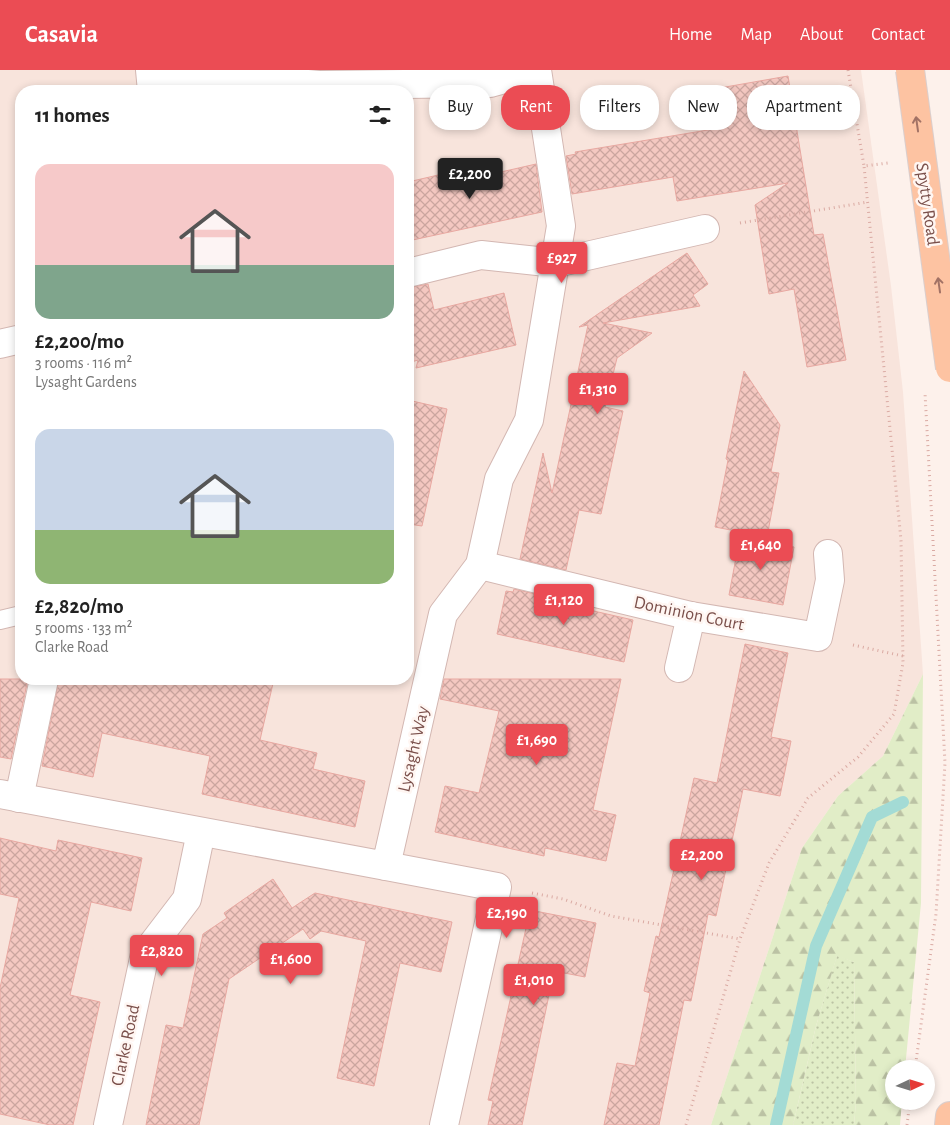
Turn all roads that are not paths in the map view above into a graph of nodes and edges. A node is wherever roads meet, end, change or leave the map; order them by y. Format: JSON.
{"nodes":[{"id":1,"x":537,"y":70,"type":"edge"},
{"id":2,"x":910,"y":70,"type":"edge"},
{"id":3,"x":151,"y":85,"type":"edge"},
{"id":4,"x":319,"y":85,"type":"edge"},
{"id":5,"x":319,"y":85,"type":"edge"},
{"id":6,"x":705,"y":229,"type":"road end"},
{"id":7,"x":556,"y":263,"type":"junction"},
{"id":8,"x":414,"y":272,"type":"edge"},
{"id":9,"x":15,"y":340,"type":"edge"},
{"id":10,"x":0,"y":344,"type":"edge"},
{"id":11,"x":950,"y":368,"type":"edge"},
{"id":12,"x":828,"y":554,"type":"dead end"},
{"id":13,"x":480,"y":565,"type":"junction"},
{"id":14,"x":15,"y":616,"type":"edge"},
{"id":15,"x":691,"y":616,"type":"junction"},
{"id":16,"x":0,"y":620,"type":"edge"},
{"id":17,"x":678,"y":668,"type":"dead end"},
{"id":18,"x":42,"y":685,"type":"edge"},
{"id":19,"x":10,"y":796,"type":"edge"},
{"id":20,"x":201,"y":832,"type":"junction"},
{"id":21,"x":386,"y":866,"type":"junction"},
{"id":22,"x":950,"y":1116,"type":"edge"},
{"id":23,"x":108,"y":1125,"type":"edge"},
{"id":24,"x":444,"y":1125,"type":"edge"},
{"id":25,"x":949,"y":1125,"type":"edge"}],
"edges":[{"from":1,"to":4,"type":"street"},
{"from":1,"to":7,"type":"street","name":"Lysaght Way"},
{"from":11,"to":2,"type":"main road","name":"Spytty Road","one_way":true,"bridge":true},
{"from":3,"to":5,"type":"street"},
{"from":6,"to":7,"type":"street"},
{"from":7,"to":8,"type":"street"},
{"from":7,"to":13,"type":"street","name":"Lysaght Way"},
{"from":9,"to":10,"type":"street"},
{"from":12,"to":15,"type":"street","name":"Dominion Court"},
{"from":13,"to":15,"type":"street","name":"Dominion Court"},
{"from":13,"to":21,"type":"street","name":"Lysaght Way"},
{"from":14,"to":16,"type":"lane"},
{"from":15,"to":17,"type":"street"},
{"from":18,"to":19,"type":"street"},
{"from":19,"to":20,"type":"street"},
{"from":20,"to":21,"type":"street"},
{"from":20,"to":23,"type":"street","name":"Clarke Road"},
{"from":21,"to":24,"type":"street"},
{"from":22,"to":25,"type":"main road"}]}
